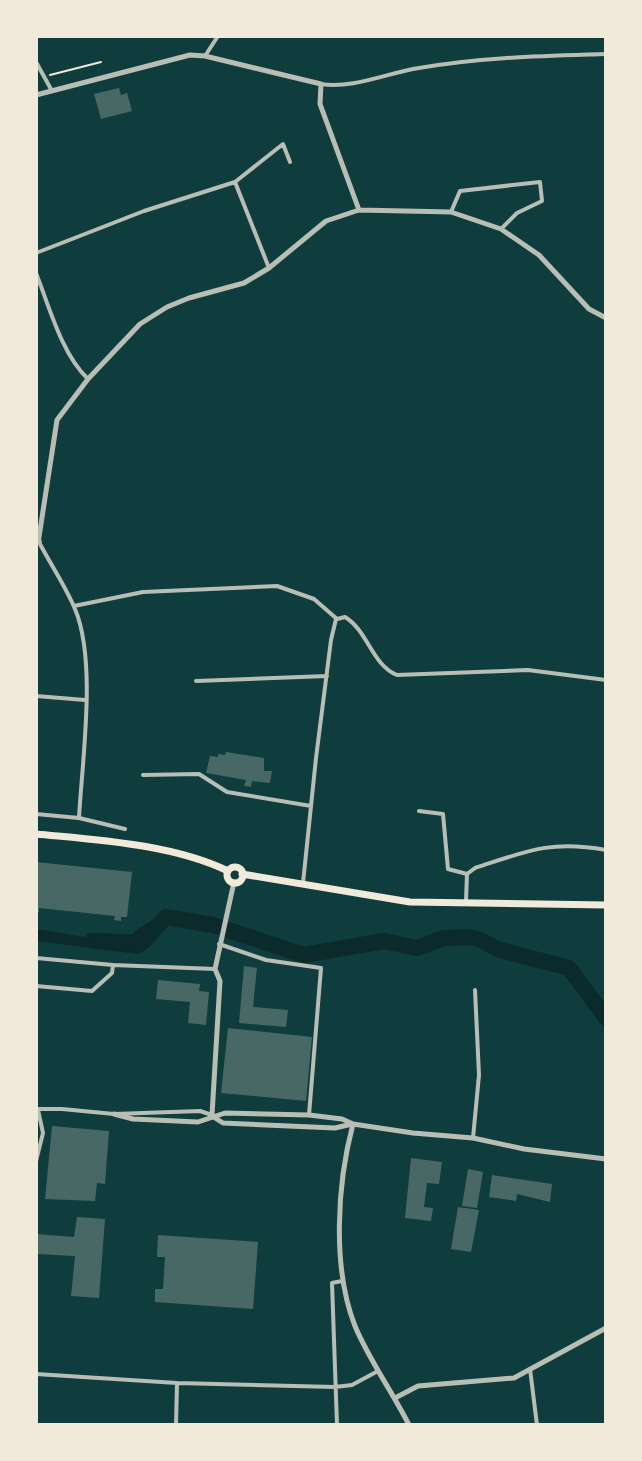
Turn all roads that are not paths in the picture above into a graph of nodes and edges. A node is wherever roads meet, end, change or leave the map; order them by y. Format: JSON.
{"nodes":[{"id":1,"x":218,"y":36,"type":"edge"},
{"id":2,"x":606,"y":54,"type":"edge"},
{"id":3,"x":205,"y":56,"type":"junction"},
{"id":4,"x":36,"y":62,"type":"edge"},
{"id":5,"x":321,"y":84,"type":"junction"},
{"id":6,"x":52,"y":91,"type":"junction"},
{"id":7,"x":36,"y":95,"type":"edge"},
{"id":8,"x":290,"y":162,"type":"dead end"},
{"id":9,"x":235,"y":182,"type":"junction"},
{"id":10,"x":359,"y":210,"type":"junction"},
{"id":11,"x":451,"y":212,"type":"junction"},
{"id":12,"x":501,"y":229,"type":"junction"},
{"id":13,"x":36,"y":253,"type":"edge"},
{"id":14,"x":269,"y":268,"type":"junction"},
{"id":15,"x":36,"y":273,"type":"edge"},
{"id":16,"x":606,"y":318,"type":"edge"},
{"id":17,"x":88,"y":379,"type":"junction"},
{"id":18,"x":37,"y":537,"type":"edge"},
{"id":19,"x":74,"y":606,"type":"junction"},
{"id":20,"x":337,"y":619,"type":"junction"},
{"id":21,"x":327,"y":676,"type":"junction"},
{"id":22,"x":606,"y":680,"type":"edge"},
{"id":23,"x":196,"y":681,"type":"dead end"},
{"id":24,"x":36,"y":696,"type":"edge"},
{"id":25,"x":85,"y":700,"type":"junction"},
{"id":26,"x":143,"y":775,"type":"dead end"},
{"id":27,"x":311,"y":806,"type":"junction"},
{"id":28,"x":419,"y":811,"type":"dead end"},
{"id":29,"x":36,"y":814,"type":"edge"},
{"id":30,"x":79,"y":818,"type":"junction"},
{"id":31,"x":125,"y":829,"type":"dead end"},
{"id":32,"x":36,"y":834,"type":"edge"},
{"id":33,"x":606,"y":850,"type":"edge"},
{"id":34,"x":228,"y":871,"type":"junction"},
{"id":35,"x":242,"y":874,"type":"junction"},
{"id":36,"x":467,"y":874,"type":"junction"},
{"id":37,"x":234,"y":882,"type":"junction"},
{"id":38,"x":303,"y":883,"type":"junction"},
{"id":39,"x":466,"y":904,"type":"junction"},
{"id":40,"x":606,"y":905,"type":"edge"},
{"id":41,"x":220,"y":941,"type":"junction"},
{"id":42,"x":36,"y":958,"type":"edge"},
{"id":43,"x":113,"y":965,"type":"junction"},
{"id":44,"x":215,"y":969,"type":"junction"},
{"id":45,"x":36,"y":986,"type":"edge"},
{"id":46,"x":475,"y":990,"type":"dead end"},
{"id":47,"x":37,"y":1111,"type":"edge"},
{"id":48,"x":114,"y":1114,"type":"junction"},
{"id":49,"x":212,"y":1115,"type":"junction"},
{"id":50,"x":309,"y":1115,"type":"junction"},
{"id":51,"x":353,"y":1124,"type":"junction"},
{"id":52,"x":473,"y":1138,"type":"junction"},
{"id":53,"x":606,"y":1159,"type":"edge"},
{"id":54,"x":36,"y":1161,"type":"edge"},
{"id":55,"x":342,"y":1281,"type":"junction"},
{"id":56,"x":606,"y":1328,"type":"edge"},
{"id":57,"x":530,"y":1369,"type":"junction"},
{"id":58,"x":380,"y":1370,"type":"junction"},
{"id":59,"x":36,"y":1374,"type":"edge"},
{"id":60,"x":177,"y":1383,"type":"junction"},
{"id":61,"x":335,"y":1387,"type":"junction"},
{"id":62,"x":395,"y":1398,"type":"junction"},
{"id":63,"x":176,"y":1425,"type":"edge"},
{"id":64,"x":337,"y":1425,"type":"edge"},
{"id":65,"x":409,"y":1425,"type":"edge"},
{"id":66,"x":537,"y":1425,"type":"edge"}],
"edges":[{"from":1,"to":3,"type":"street"},
{"from":2,"to":5,"type":"street"},
{"from":3,"to":5,"type":"street"},
{"from":3,"to":6,"type":"street"},
{"from":4,"to":6,"type":"street"},
{"from":5,"to":10,"type":"street"},
{"from":6,"to":7,"type":"street"},
{"from":8,"to":9,"type":"street"},
{"from":9,"to":13,"type":"street"},
{"from":9,"to":14,"type":"street"},
{"from":10,"to":11,"type":"street"},
{"from":10,"to":14,"type":"street"},
{"from":11,"to":12,"type":"street"},
{"from":11,"to":12,"type":"street"},
{"from":12,"to":16,"type":"street"},
{"from":14,"to":17,"type":"street"},
{"from":15,"to":17,"type":"street"},
{"from":17,"to":18,"type":"street"},
{"from":18,"to":19,"type":"street"},
{"from":19,"to":20,"type":"street"},
{"from":19,"to":25,"type":"street"},
{"from":20,"to":21,"type":"street"},
{"from":20,"to":22,"type":"street"},
{"from":21,"to":23,"type":"street"},
{"from":21,"to":27,"type":"street"},
{"from":24,"to":25,"type":"street"},
{"from":25,"to":30,"type":"street"},
{"from":26,"to":27,"type":"street"},
{"from":27,"to":38,"type":"street"},
{"from":28,"to":36,"type":"street"},
{"from":29,"to":30,"type":"street"},
{"from":30,"to":31,"type":"street"},
{"from":32,"to":34,"type":"main road"},
{"from":33,"to":36,"type":"street"},
{"from":34,"to":35,"type":"main road"},
{"from":34,"to":37,"type":"main road"},
{"from":35,"to":37,"type":"main road"},
{"from":35,"to":38,"type":"main road"},
{"from":36,"to":39,"type":"street"},
{"from":37,"to":41,"type":"street"},
{"from":38,"to":39,"type":"main road"},
{"from":39,"to":40,"type":"main road"},
{"from":41,"to":44,"type":"street"},
{"from":41,"to":50,"type":"street"},
{"from":42,"to":43,"type":"street"},
{"from":43,"to":44,"type":"street"},
{"from":43,"to":45,"type":"street"},
{"from":44,"to":49,"type":"street"},
{"from":46,"to":52,"type":"street"},
{"from":47,"to":48,"type":"street"},
{"from":47,"to":54,"type":"street"},
{"from":48,"to":49,"type":"street"},
{"from":48,"to":49,"type":"street"},
{"from":49,"to":50,"type":"street"},
{"from":49,"to":51,"type":"street"},
{"from":50,"to":51,"type":"street"},
{"from":51,"to":52,"type":"street"},
{"from":51,"to":55,"type":"street"},
{"from":52,"to":53,"type":"street"},
{"from":55,"to":58,"type":"street"},
{"from":55,"to":61,"type":"street"},
{"from":56,"to":57,"type":"street"},
{"from":57,"to":62,"type":"street"},
{"from":57,"to":66,"type":"street"},
{"from":58,"to":61,"type":"street"},
{"from":58,"to":62,"type":"street"},
{"from":59,"to":60,"type":"street"},
{"from":60,"to":61,"type":"street"},
{"from":60,"to":63,"type":"street"},
{"from":61,"to":64,"type":"street"},
{"from":62,"to":65,"type":"street"}]}
